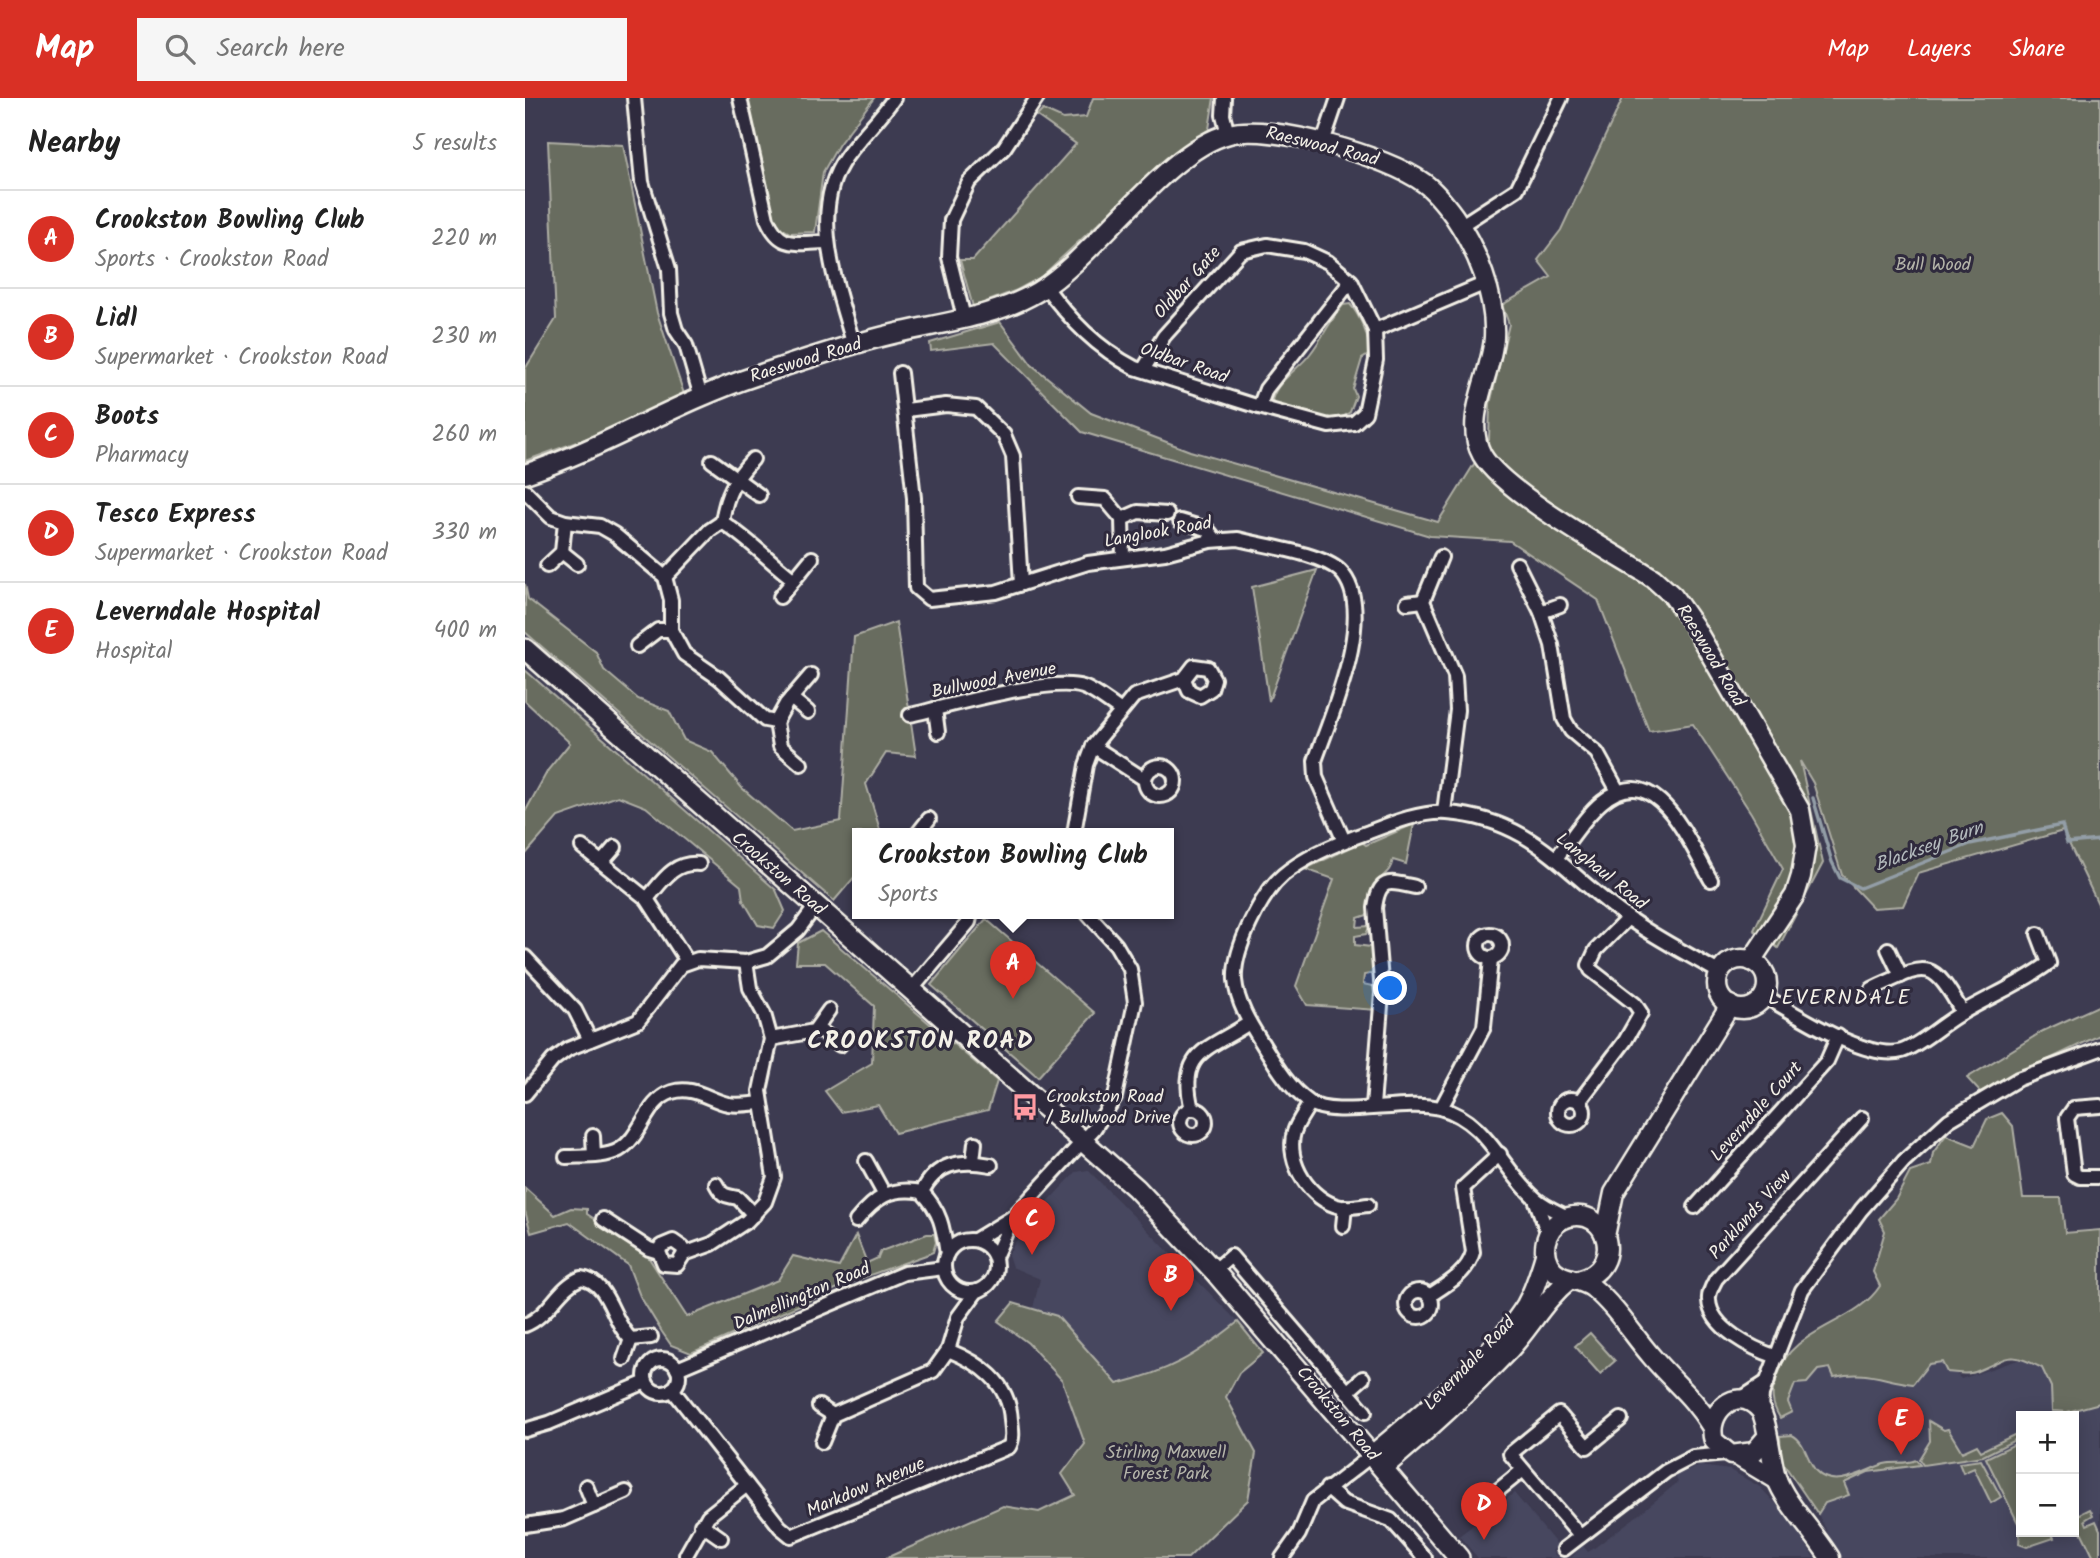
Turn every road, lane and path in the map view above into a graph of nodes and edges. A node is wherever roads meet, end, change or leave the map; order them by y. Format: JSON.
{"nodes":[{"id":1,"x":634,"y":98,"type":"edge"},
{"id":2,"x":740,"y":98,"type":"edge"},
{"id":3,"x":894,"y":98,"type":"edge"},
{"id":4,"x":1037,"y":98,"type":"edge"},
{"id":5,"x":1224,"y":98,"type":"edge"},
{"id":6,"x":1338,"y":98,"type":"edge"},
{"id":7,"x":1560,"y":98,"type":"edge"},
{"id":8,"x":1228,"y":134,"type":"junction"},
{"id":9,"x":1322,"y":145,"type":"junction"},
{"id":10,"x":1460,"y":226,"type":"junction"},
{"id":11,"x":827,"y":242,"type":"junction"},
{"id":12,"x":1351,"y":281,"type":"junction"},
{"id":13,"x":1486,"y":283,"type":"junction"},
{"id":14,"x":1045,"y":286,"type":"junction"},
{"id":15,"x":964,"y":318,"type":"junction"},
{"id":16,"x":1375,"y":336,"type":"junction"},
{"id":17,"x":854,"y":346,"type":"junction"},
{"id":18,"x":1143,"y":370,"type":"junction"},
{"id":19,"x":900,"y":373,"type":"dead end"},
{"id":20,"x":701,"y":397,"type":"junction"},
{"id":21,"x":1259,"y":407,"type":"junction"},
{"id":22,"x":906,"y":410,"type":"junction"},
{"id":23,"x":753,"y":459,"type":"dead end"},
{"id":24,"x":712,"y":461,"type":"dead end"},
{"id":25,"x":525,"y":474,"type":"edge"},
{"id":26,"x":734,"y":479,"type":"junction"},
{"id":27,"x":525,"y":491,"type":"edge"},
{"id":28,"x":759,"y":495,"type":"dead end"},
{"id":29,"x":1078,"y":497,"type":"dead end"},
{"id":30,"x":1167,"y":514,"type":"dead end"},
{"id":31,"x":1122,"y":519,"type":"junction"},
{"id":32,"x":1180,"y":521,"type":"dead end"},
{"id":33,"x":565,"y":522,"type":"junction"},
{"id":34,"x":722,"y":522,"type":"junction"},
{"id":35,"x":1216,"y":540,"type":"junction"},
{"id":36,"x":562,"y":552,"type":"junction"},
{"id":37,"x":1123,"y":557,"type":"junction"},
{"id":38,"x":1441,"y":557,"type":"dead end"},
{"id":39,"x":812,"y":558,"type":"dead end"},
{"id":40,"x":577,"y":564,"type":"dead end"},
{"id":41,"x":1517,"y":564,"type":"dead end"},
{"id":42,"x":547,"y":566,"type":"dead end"},
{"id":43,"x":666,"y":577,"type":"junction"},
{"id":44,"x":794,"y":580,"type":"junction"},
{"id":45,"x":1021,"y":584,"type":"junction"},
{"id":46,"x":780,"y":597,"type":"dead end"},
{"id":47,"x":1423,"y":601,"type":"junction"},
{"id":48,"x":1407,"y":603,"type":"dead end"},
{"id":49,"x":1560,"y":605,"type":"dead end"},
{"id":50,"x":1541,"y":612,"type":"junction"},
{"id":51,"x":671,"y":630,"type":"junction"},
{"id":52,"x":637,"y":646,"type":"dead end"},
{"id":53,"x":525,"y":649,"type":"edge"},
{"id":54,"x":811,"y":675,"type":"dead end"},
{"id":55,"x":1184,"y":679,"type":"dead end"},
{"id":56,"x":791,"y":698,"type":"junction"},
{"id":57,"x":935,"y":709,"type":"junction"},
{"id":58,"x":1120,"y":710,"type":"junction"},
{"id":59,"x":808,"y":712,"type":"dead end"},
{"id":60,"x":910,"y":715,"type":"dead end"},
{"id":61,"x":776,"y":723,"type":"junction"},
{"id":62,"x":938,"y":732,"type":"dead end"},
{"id":63,"x":1093,"y":746,"type":"junction"},
{"id":64,"x":801,"y":764,"type":"dead end"},
{"id":65,"x":1144,"y":779,"type":"dead end"},
{"id":66,"x":1618,"y":792,"type":"junction"},
{"id":67,"x":1444,"y":812,"type":"junction"},
{"id":68,"x":929,"y":819,"type":"dead end"},
{"id":69,"x":922,"y":828,"type":"edge"},
{"id":70,"x":1075,"y":828,"type":"edge"},
{"id":71,"x":1344,"y":841,"type":"junction"},
{"id":72,"x":582,"y":847,"type":"dead end"},
{"id":73,"x":615,"y":847,"type":"dead end"},
{"id":74,"x":1557,"y":857,"type":"junction"},
{"id":75,"x":602,"y":862,"type":"junction"},
{"id":76,"x":699,"y":863,"type":"dead end"},
{"id":77,"x":1711,"y":880,"type":"dead end"},
{"id":78,"x":1415,"y":887,"type":"dead end"},
{"id":79,"x":647,"y":899,"type":"junction"},
{"id":80,"x":815,"y":907,"type":"junction"},
{"id":81,"x":1628,"y":918,"type":"junction"},
{"id":82,"x":970,"y":919,"type":"edge"},
{"id":83,"x":1092,"y":919,"type":"edge"},
{"id":84,"x":2038,"y":934,"type":"dead end"},
{"id":85,"x":1888,"y":949,"type":"dead end"},
{"id":86,"x":525,"y":957,"type":"edge"},
{"id":87,"x":1491,"y":959,"type":"dead end"},
{"id":88,"x":687,"y":961,"type":"junction"},
{"id":89,"x":1751,"y":961,"type":"junction"},
{"id":90,"x":746,"y":962,"type":"junction"},
{"id":91,"x":1720,"y":973,"type":"junction"},
{"id":92,"x":1901,"y":976,"type":"junction"},
{"id":93,"x":912,"y":989,"type":"junction"},
{"id":94,"x":1872,"y":989,"type":"dead end"},
{"id":95,"x":1764,"y":996,"type":"junction"},
{"id":96,"x":1730,"y":1005,"type":"junction"},
{"id":97,"x":829,"y":1010,"type":"dead end"},
{"id":98,"x":1962,"y":1012,"type":"junction"},
{"id":99,"x":1249,"y":1023,"type":"junction"},
{"id":100,"x":818,"y":1029,"type":"junction"},
{"id":101,"x":1838,"y":1036,"type":"junction"},
{"id":102,"x":772,"y":1039,"type":"junction"},
{"id":103,"x":590,"y":1041,"type":"junction"},
{"id":104,"x":840,"y":1045,"type":"dead end"},
{"id":105,"x":2100,"y":1049,"type":"edge"},
{"id":106,"x":525,"y":1094,"type":"edge"},
{"id":107,"x":760,"y":1102,"type":"junction"},
{"id":108,"x":1579,"y":1102,"type":"dead end"},
{"id":109,"x":1310,"y":1103,"type":"junction"},
{"id":110,"x":1373,"y":1106,"type":"junction"},
{"id":111,"x":2100,"y":1106,"type":"edge"},
{"id":112,"x":1441,"y":1108,"type":"junction"},
{"id":113,"x":1192,"y":1109,"type":"dead end"},
{"id":114,"x":1862,"y":1118,"type":"dead end"},
{"id":115,"x":593,"y":1136,"type":"dead end"},
{"id":116,"x":1082,"y":1140,"type":"junction"},
{"id":117,"x":975,"y":1143,"type":"dead end"},
{"id":118,"x":1500,"y":1154,"type":"junction"},
{"id":119,"x":594,"y":1156,"type":"junction"},
{"id":120,"x":566,"y":1157,"type":"dead end"},
{"id":121,"x":866,"y":1161,"type":"dead end"},
{"id":122,"x":973,"y":1161,"type":"junction"},
{"id":123,"x":991,"y":1165,"type":"dead end"},
{"id":124,"x":2100,"y":1177,"type":"edge"},
{"id":125,"x":716,"y":1184,"type":"dead end"},
{"id":126,"x":922,"y":1192,"type":"junction"},
{"id":127,"x":1614,"y":1193,"type":"junction"},
{"id":128,"x":884,"y":1194,"type":"junction"},
{"id":129,"x":1535,"y":1199,"type":"junction"},
{"id":130,"x":1368,"y":1205,"type":"dead end"},
{"id":131,"x":1695,"y":1207,"type":"dead end"},
{"id":132,"x":1345,"y":1208,"type":"junction"},
{"id":133,"x":754,"y":1215,"type":"junction"},
{"id":134,"x":1013,"y":1217,"type":"junction"},
{"id":135,"x":1575,"y":1217,"type":"junction"},
{"id":136,"x":603,"y":1219,"type":"dead end"},
{"id":137,"x":856,"y":1221,"type":"dead end"},
{"id":138,"x":944,"y":1224,"type":"junction"},
{"id":139,"x":1343,"y":1226,"type":"dead end"},
{"id":140,"x":1548,"y":1234,"type":"junction"},
{"id":141,"x":1605,"y":1236,"type":"junction"},
{"id":142,"x":972,"y":1240,"type":"junction"},
{"id":143,"x":659,"y":1252,"type":"junction"},
{"id":144,"x":684,"y":1254,"type":"junction"},
{"id":145,"x":947,"y":1254,"type":"junction"},
{"id":146,"x":1545,"y":1255,"type":"junction"},
{"id":147,"x":995,"y":1258,"type":"junction"},
{"id":148,"x":1604,"y":1263,"type":"junction"},
{"id":149,"x":944,"y":1268,"type":"junction"},
{"id":150,"x":1214,"y":1271,"type":"junction"},
{"id":151,"x":1576,"y":1279,"type":"junction"},
{"id":152,"x":952,"y":1284,"type":"junction"},
{"id":153,"x":977,"y":1291,"type":"junction"},
{"id":154,"x":1429,"y":1296,"type":"dead end"},
{"id":155,"x":1613,"y":1306,"type":"junction"},
{"id":156,"x":958,"y":1317,"type":"junction"},
{"id":157,"x":525,"y":1325,"type":"edge"},
{"id":158,"x":651,"y":1337,"type":"dead end"},
{"id":159,"x":631,"y":1339,"type":"junction"},
{"id":160,"x":948,"y":1350,"type":"junction"},
{"id":161,"x":1777,"y":1357,"type":"junction"},
{"id":162,"x":624,"y":1359,"type":"dead end"},
{"id":163,"x":677,"y":1369,"type":"junction"},
{"id":164,"x":1363,"y":1378,"type":"dead end"},
{"id":165,"x":1767,"y":1381,"type":"junction"},
{"id":166,"x":646,"y":1382,"type":"junction"},
{"id":167,"x":672,"y":1389,"type":"junction"},
{"id":168,"x":1347,"y":1392,"type":"junction"},
{"id":169,"x":1695,"y":1400,"type":"junction"},
{"id":170,"x":1730,"y":1403,"type":"junction"},
{"id":171,"x":819,"y":1406,"type":"dead end"},
{"id":172,"x":1761,"y":1410,"type":"junction"},
{"id":173,"x":1365,"y":1412,"type":"dead end"},
{"id":174,"x":833,"y":1415,"type":"junction"},
{"id":175,"x":1621,"y":1419,"type":"dead end"},
{"id":176,"x":1711,"y":1429,"type":"junction"},
{"id":177,"x":525,"y":1430,"type":"edge"},
{"id":178,"x":1766,"y":1438,"type":"junction"},
{"id":179,"x":822,"y":1442,"type":"dead end"},
{"id":180,"x":1731,"y":1455,"type":"junction"},
{"id":181,"x":1693,"y":1457,"type":"junction"},
{"id":182,"x":1377,"y":1462,"type":"junction"},
{"id":183,"x":1523,"y":1470,"type":"junction"},
{"id":184,"x":1777,"y":1480,"type":"junction"},
{"id":185,"x":747,"y":1485,"type":"junction"},
{"id":186,"x":586,"y":1486,"type":"dead end"},
{"id":187,"x":1327,"y":1488,"type":"junction"},
{"id":188,"x":627,"y":1492,"type":"dead end"},
{"id":189,"x":1491,"y":1496,"type":"dead end"},
{"id":190,"x":594,"y":1506,"type":"junction"},
{"id":191,"x":701,"y":1524,"type":"junction"},
{"id":192,"x":525,"y":1525,"type":"edge"},
{"id":193,"x":1580,"y":1536,"type":"junction"},
{"id":194,"x":721,"y":1538,"type":"dead end"},
{"id":195,"x":1564,"y":1549,"type":"dead end"},
{"id":196,"x":686,"y":1555,"type":"dead end"},
{"id":197,"x":1282,"y":1558,"type":"edge"},
{"id":198,"x":1425,"y":1558,"type":"edge"},
{"id":199,"x":1459,"y":1558,"type":"edge"},
{"id":200,"x":1830,"y":1558,"type":"edge"}],
"edges":[{"from":1,"to":20,"type":"street"},
{"from":2,"to":11,"type":"street"},
{"from":3,"to":11,"type":"street"},
{"from":4,"to":15,"type":"street"},
{"from":5,"to":8,"type":"street"},
{"from":6,"to":9,"type":"street"},
{"from":7,"to":10,"type":"street"},
{"from":8,"to":9,"type":"street","name":"Raeswood Road"},
{"from":8,"to":14,"type":"street","name":"Raeswood Road"},
{"from":9,"to":10,"type":"street","name":"Raeswood Road"},
{"from":10,"to":13,"type":"street","name":"Raeswood Road"},
{"from":11,"to":17,"type":"street"},
{"from":12,"to":16,"type":"street"},
{"from":12,"to":18,"type":"street","name":"Oldbar Gate"},
{"from":12,"to":21,"type":"street"},
{"from":13,"to":16,"type":"street"},
{"from":13,"to":89,"type":"street","name":"Raeswood Road"},
{"from":14,"to":15,"type":"street","name":"Raeswood Road"},
{"from":14,"to":18,"type":"street","name":"Oldbar Road"},
{"from":15,"to":17,"type":"street","name":"Raeswood Road"},
{"from":16,"to":21,"type":"street","name":"Oldbar Road"},
{"from":17,"to":20,"type":"street","name":"Raeswood Road"},
{"from":18,"to":21,"type":"street","name":"Oldbar Road"},
{"from":19,"to":22,"type":"street","name":"Langlook Road"},
{"from":20,"to":25,"type":"street","name":"Raeswood Road"},
{"from":22,"to":45,"type":"street"},
{"from":22,"to":45,"type":"street","name":"Langlook Road"},
{"from":23,"to":26,"type":"street"},
{"from":24,"to":26,"type":"street"},
{"from":26,"to":28,"type":"street"},
{"from":26,"to":34,"type":"street"},
{"from":27,"to":33,"type":"street"},
{"from":29,"to":31,"type":"street"},
{"from":30,"to":31,"type":"street"},
{"from":31,"to":37,"type":"street"},
{"from":32,"to":35,"type":"street"},
{"from":33,"to":36,"type":"street"},
{"from":33,"to":43,"type":"street"},
{"from":34,"to":43,"type":"street"},
{"from":34,"to":44,"type":"street"},
{"from":35,"to":37,"type":"street","name":"Langlook Road"},
{"from":35,"to":71,"type":"street","name":"Langlook Road"},
{"from":36,"to":40,"type":"street"},
{"from":36,"to":42,"type":"street"},
{"from":37,"to":45,"type":"street","name":"Langlook Road"},
{"from":38,"to":47,"type":"street"},
{"from":39,"to":44,"type":"street"},
{"from":41,"to":50,"type":"street"},
{"from":43,"to":51,"type":"street"},
{"from":44,"to":46,"type":"street"},
{"from":47,"to":48,"type":"street"},
{"from":47,"to":67,"type":"street"},
{"from":49,"to":50,"type":"street"},
{"from":50,"to":66,"type":"street"},
{"from":51,"to":52,"type":"street"},
{"from":51,"to":61,"type":"street"},
{"from":53,"to":80,"type":"main road","name":"Crookston Road"},
{"from":54,"to":56,"type":"street"},
{"from":55,"to":58,"type":"street"},
{"from":56,"to":59,"type":"street"},
{"from":56,"to":61,"type":"street"},
{"from":57,"to":58,"type":"street","name":"Bullwood Avenue"},
{"from":57,"to":60,"type":"street","name":"Bullwood Avenue"},
{"from":57,"to":62,"type":"street"},
{"from":58,"to":63,"type":"street"},
{"from":61,"to":64,"type":"street"},
{"from":63,"to":65,"type":"street"},
{"from":63,"to":70,"type":"street"},
{"from":66,"to":74,"type":"street"},
{"from":66,"to":77,"type":"street"},
{"from":67,"to":71,"type":"street","name":"Langhaul Road"},
{"from":67,"to":74,"type":"street","name":"Langhaul Road"},
{"from":68,"to":69,"type":"street"},
{"from":71,"to":99,"type":"street","name":"Langhaul Road"},
{"from":72,"to":75,"type":"street"},
{"from":73,"to":75,"type":"street"},
{"from":74,"to":81,"type":"street","name":"Langhaul Road"},
{"from":75,"to":79,"type":"street"},
{"from":76,"to":79,"type":"street"},
{"from":78,"to":110,"type":"street"},
{"from":79,"to":88,"type":"street"},
{"from":80,"to":90,"type":"street"},
{"from":80,"to":93,"type":"main road","name":"Crookston Road"},
{"from":81,"to":91,"type":"street","name":"Langhaul Road"},
{"from":81,"to":108,"type":"street"},
{"from":82,"to":93,"type":"street"},
{"from":83,"to":116,"type":"street"},
{"from":84,"to":98,"type":"street"},
{"from":85,"to":92,"type":"street"},
{"from":86,"to":103,"type":"street"},
{"from":87,"to":112,"type":"street"},
{"from":88,"to":90,"type":"street"},
{"from":88,"to":103,"type":"street"},
{"from":89,"to":91,"type":"street"},
{"from":89,"to":95,"type":"street"},
{"from":90,"to":102,"type":"street"},
{"from":91,"to":96,"type":"street"},
{"from":92,"to":94,"type":"street"},
{"from":92,"to":98,"type":"street"},
{"from":93,"to":116,"type":"main road","name":"Crookston Road"},
{"from":95,"to":96,"type":"street"},
{"from":95,"to":101,"type":"street"},
{"from":96,"to":127,"type":"street"},
{"from":97,"to":100,"type":"street"},
{"from":98,"to":101,"type":"street"},
{"from":99,"to":109,"type":"street","name":"Langhaul Road"},
{"from":99,"to":113,"type":"street"},
{"from":100,"to":102,"type":"street"},
{"from":100,"to":104,"type":"street"},
{"from":101,"to":131,"type":"street","name":"Leverndale Court"},
{"from":102,"to":107,"type":"street"},
{"from":103,"to":106,"type":"street"},
{"from":105,"to":161,"type":"street"},
{"from":107,"to":119,"type":"street"},
{"from":107,"to":133,"type":"street"},
{"from":109,"to":110,"type":"street"},
{"from":109,"to":132,"type":"street"},
{"from":110,"to":112,"type":"street"},
{"from":111,"to":124,"type":"street"},
{"from":112,"to":118,"type":"street"},
{"from":114,"to":161,"type":"street","name":"Parklands View"},
{"from":115,"to":119,"type":"street"},
{"from":116,"to":134,"type":"street"},
{"from":116,"to":150,"type":"main road","name":"Crookston Road"},
{"from":117,"to":122,"type":"street"},
{"from":118,"to":129,"type":"street"},
{"from":118,"to":154,"type":"street"},
{"from":119,"to":120,"type":"street"},
{"from":121,"to":128,"type":"street"},
{"from":122,"to":123,"type":"street"},
{"from":122,"to":126,"type":"street"},
{"from":125,"to":133,"type":"street"},
{"from":126,"to":128,"type":"street"},
{"from":126,"to":138,"type":"street"},
{"from":127,"to":135,"type":"street"},
{"from":127,"to":141,"type":"street"},
{"from":128,"to":137,"type":"street"},
{"from":129,"to":135,"type":"street"},
{"from":129,"to":140,"type":"street"},
{"from":130,"to":132,"type":"street"},
{"from":132,"to":139,"type":"street"},
{"from":133,"to":144,"type":"street"},
{"from":134,"to":142,"type":"street"},
{"from":134,"to":147,"type":"street"},
{"from":135,"to":140,"type":"street"},
{"from":135,"to":141,"type":"street"},
{"from":136,"to":143,"type":"street"},
{"from":138,"to":142,"type":"street"},
{"from":138,"to":145,"type":"street"},
{"from":140,"to":146,"type":"street"},
{"from":141,"to":148,"type":"street"},
{"from":142,"to":145,"type":"street"},
{"from":142,"to":147,"type":"street"},
{"from":143,"to":144,"type":"street"},
{"from":143,"to":144,"type":"street"},
{"from":145,"to":149,"type":"street"},
{"from":146,"to":151,"type":"street"},
{"from":146,"to":182,"type":"street","name":"Leverndale Road"},
{"from":147,"to":153,"type":"street"},
{"from":148,"to":151,"type":"street"},
{"from":148,"to":155,"type":"street"},
{"from":149,"to":152,"type":"street"},
{"from":149,"to":163,"type":"street","name":"Dalmellington Road"},
{"from":150,"to":168,"type":"street","name":"Crookston Road"},
{"from":150,"to":182,"type":"main road","name":"Crookston Road"},
{"from":151,"to":155,"type":"street"},
{"from":151,"to":182,"type":"street","name":"Leverndale Road"},
{"from":152,"to":153,"type":"street"},
{"from":152,"to":156,"type":"street"},
{"from":153,"to":156,"type":"street"},
{"from":155,"to":169,"type":"street"},
{"from":156,"to":160,"type":"street"},
{"from":157,"to":159,"type":"street"},
{"from":158,"to":159,"type":"street"},
{"from":159,"to":162,"type":"street"},
{"from":160,"to":174,"type":"street"},
{"from":160,"to":185,"type":"street","name":"Markdow Avenue"},
{"from":161,"to":165,"type":"street"},
{"from":163,"to":166,"type":"street","name":"Dalmellington Road"},
{"from":163,"to":167,"type":"street"},
{"from":164,"to":168,"type":"street","name":"Crookston Road"},
{"from":165,"to":170,"type":"street"},
{"from":165,"to":172,"type":"street"},
{"from":166,"to":167,"type":"street"},
{"from":166,"to":177,"type":"street","name":"Dalmellington Road"},
{"from":167,"to":185,"type":"street","name":"Markdow Avenue"},
{"from":168,"to":173,"type":"street","name":"Crookston Road"},
{"from":169,"to":170,"type":"street"},
{"from":169,"to":176,"type":"street"},
{"from":170,"to":172,"type":"street"},
{"from":170,"to":176,"type":"street"},
{"from":171,"to":174,"type":"street"},
{"from":172,"to":178,"type":"street"},
{"from":174,"to":179,"type":"street"},
{"from":175,"to":183,"type":"street"},
{"from":176,"to":180,"type":"street"},
{"from":176,"to":181,"type":"street"},
{"from":178,"to":180,"type":"street"},
{"from":178,"to":184,"type":"street"},
{"from":180,"to":181,"type":"street"},
{"from":180,"to":184,"type":"street"},
{"from":181,"to":193,"type":"street"},
{"from":182,"to":187,"type":"street"},
{"from":182,"to":199,"type":"main road","name":"Crookston Road"},
{"from":183,"to":189,"type":"street"},
{"from":183,"to":193,"type":"street"},
{"from":184,"to":200,"type":"street"},
{"from":185,"to":191,"type":"street"},
{"from":186,"to":190,"type":"street"},
{"from":187,"to":197,"type":"street"},
{"from":187,"to":198,"type":"street"},
{"from":188,"to":190,"type":"street"},
{"from":190,"to":192,"type":"street"},
{"from":191,"to":194,"type":"street"},
{"from":191,"to":196,"type":"street"},
{"from":193,"to":195,"type":"street"}]}
